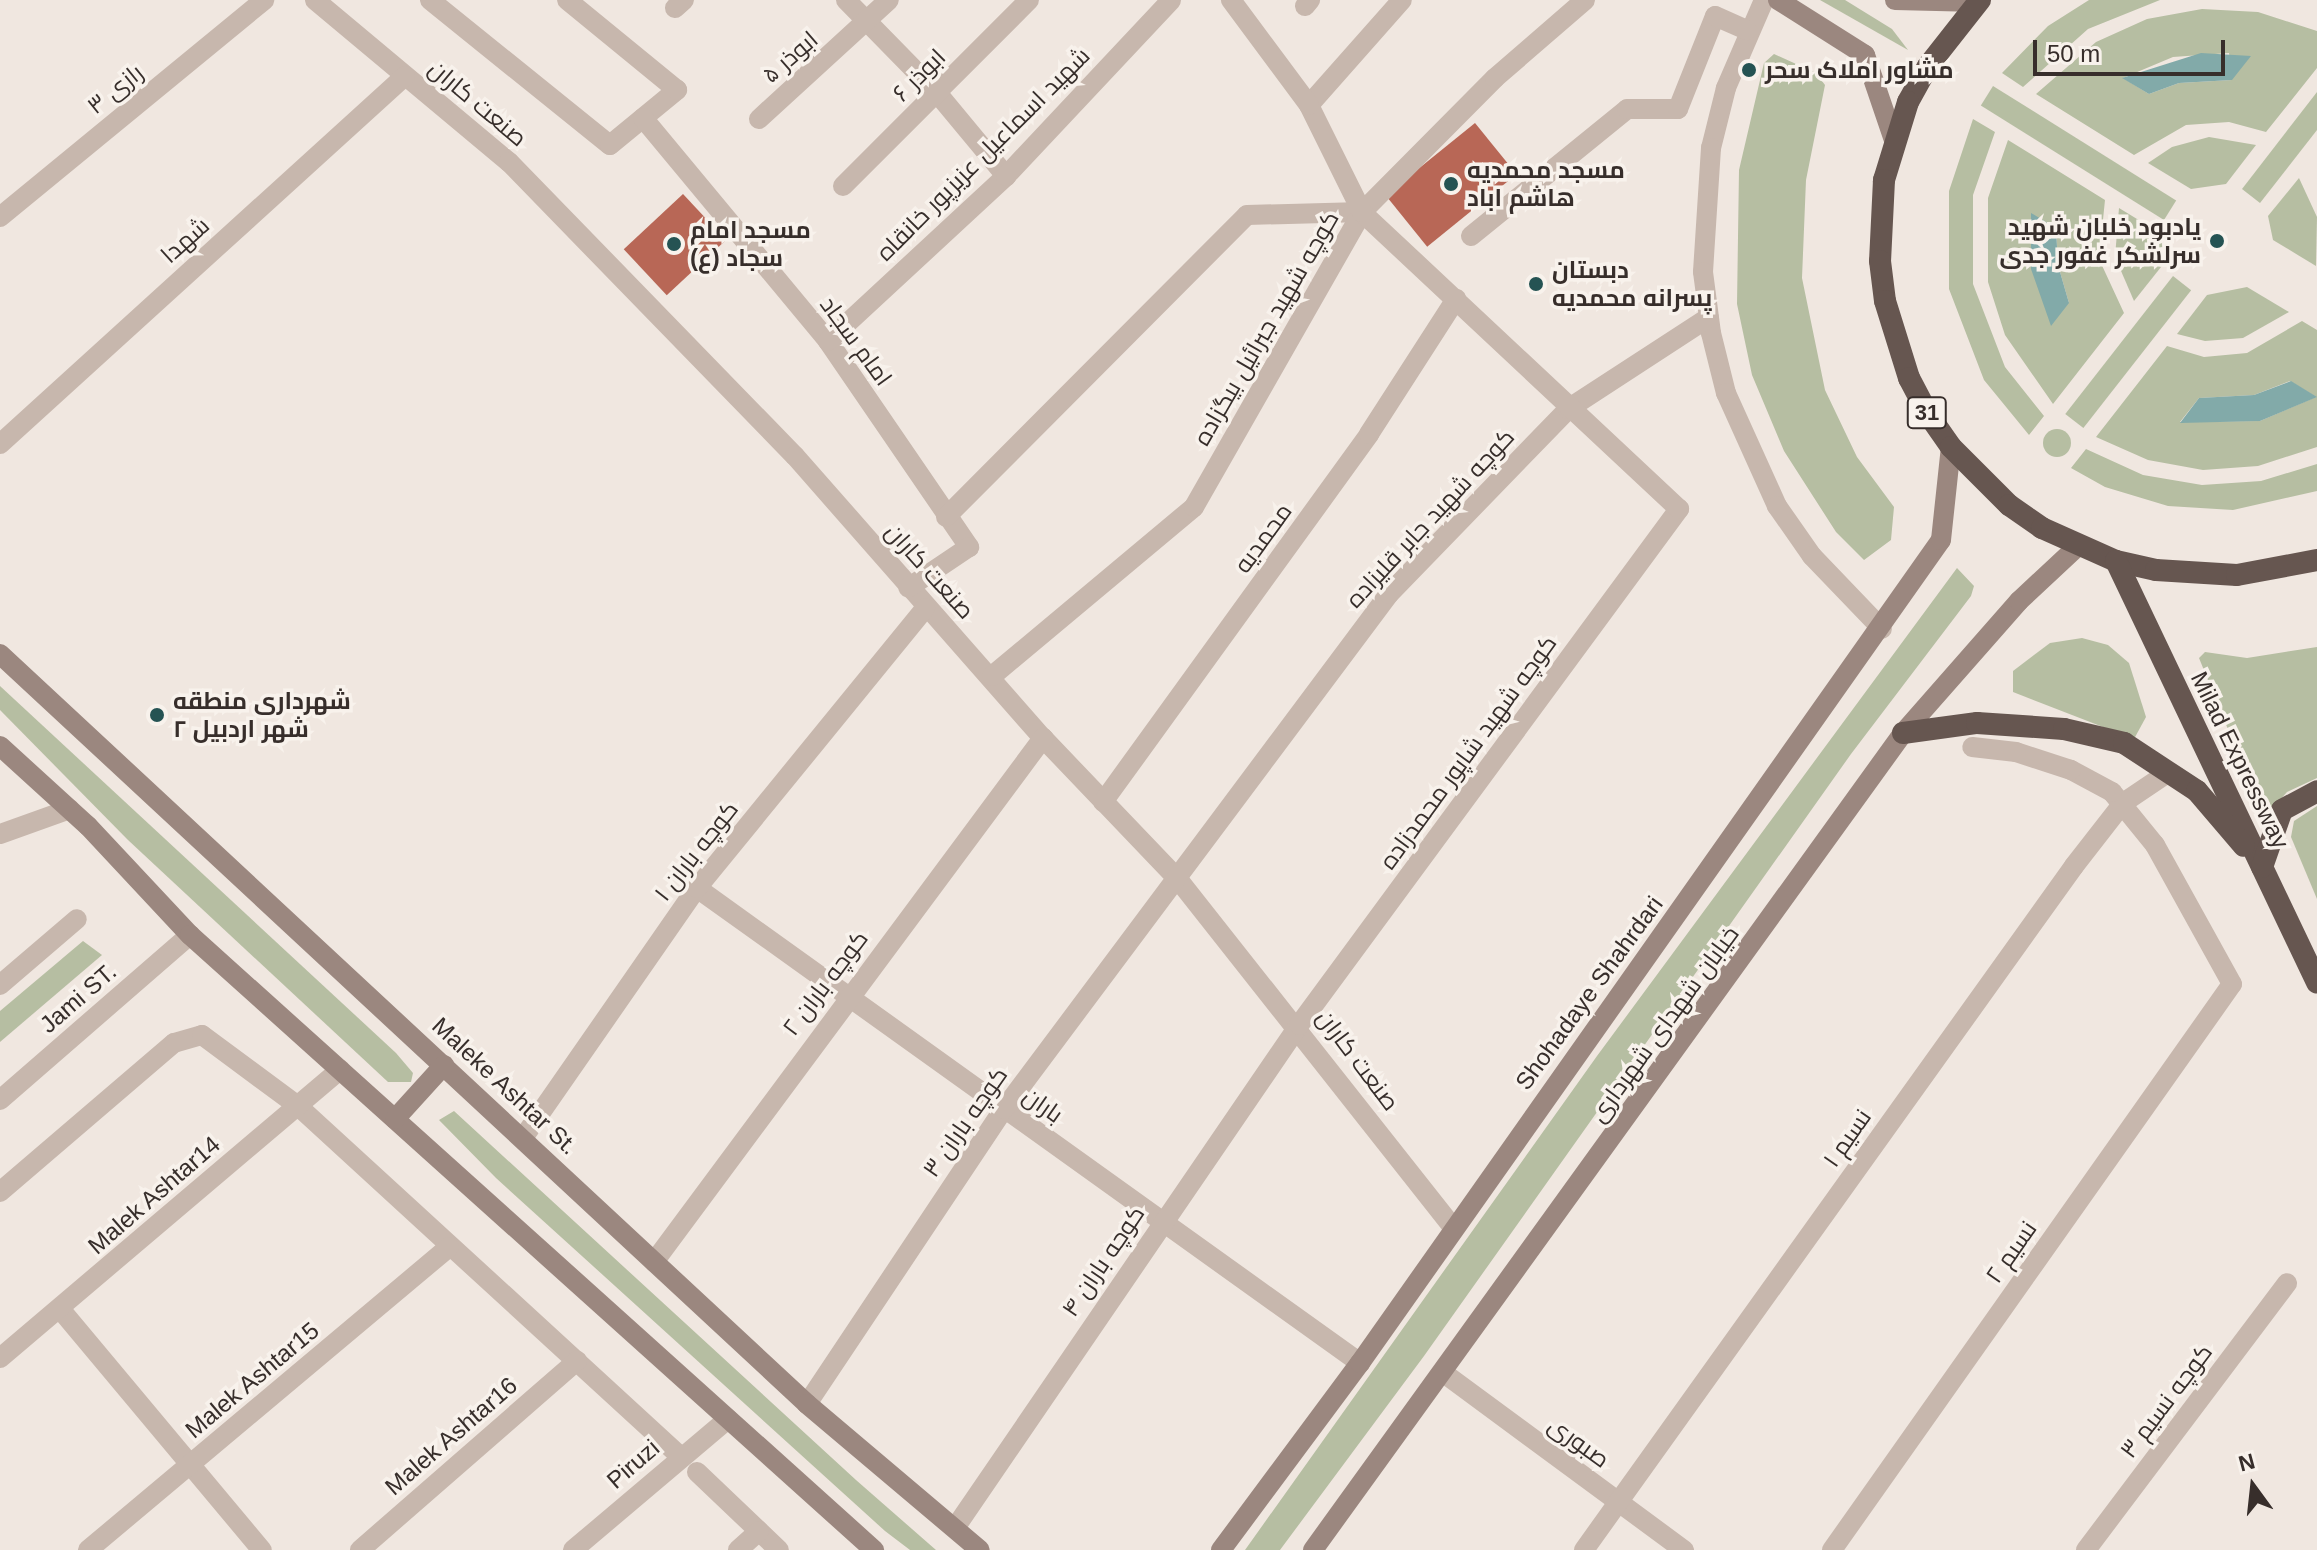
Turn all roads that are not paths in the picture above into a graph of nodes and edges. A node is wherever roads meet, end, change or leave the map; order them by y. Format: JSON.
{"nodes":[{"id":1,"x":264,"y":0,"type":"edge"},
{"id":2,"x":315,"y":0,"type":"edge"},
{"id":3,"x":430,"y":0,"type":"edge"},
{"id":4,"x":567,"y":0,"type":"edge"},
{"id":5,"x":846,"y":0,"type":"edge"},
{"id":6,"x":889,"y":0,"type":"edge"},
{"id":7,"x":1029,"y":0,"type":"edge"},
{"id":8,"x":1171,"y":0,"type":"edge"},
{"id":9,"x":1231,"y":0,"type":"edge"},
{"id":10,"x":1402,"y":0,"type":"edge"},
{"id":11,"x":1585,"y":0,"type":"edge"},
{"id":12,"x":1764,"y":0,"type":"edge"},
{"id":13,"x":1778,"y":0,"type":"edge"},
{"id":14,"x":1895,"y":0,"type":"edge"},
{"id":15,"x":1979,"y":1,"type":"edge"},
{"id":16,"x":869,"y":22,"type":"junction"},
{"id":17,"x":1747,"y":30,"type":"junction"},
{"id":18,"x":405,"y":76,"type":"junction"},
{"id":19,"x":938,"y":94,"type":"junction"},
{"id":20,"x":1309,"y":105,"type":"junction"},
{"id":21,"x":643,"y":118,"type":"junction"},
{"id":22,"x":759,"y":119,"type":"dead end"},
{"id":23,"x":1894,"y":140,"type":"junction"},
{"id":24,"x":1006,"y":176,"type":"junction"},
{"id":25,"x":843,"y":186,"type":"dead end"},
{"id":26,"x":1362,"y":212,"type":"junction"},
{"id":27,"x":0,"y":217,"type":"edge"},
{"id":28,"x":1471,"y":236,"type":"dead end"},
{"id":29,"x":1456,"y":299,"type":"junction"},
{"id":30,"x":1709,"y":317,"type":"junction"},
{"id":31,"x":828,"y":341,"type":"junction"},
{"id":32,"x":1568,"y":409,"type":"junction"},
{"id":33,"x":0,"y":444,"type":"edge"},
{"id":34,"x":1951,"y":447,"type":"junction"},
{"id":35,"x":946,"y":517,"type":"junction"},
{"id":36,"x":2078,"y":546,"type":"junction"},
{"id":37,"x":2317,"y":560,"type":"edge"},
{"id":38,"x":2116,"y":561,"type":"junction"},
{"id":39,"x":908,"y":588,"type":"junction"},
{"id":40,"x":925,"y":608,"type":"junction"},
{"id":41,"x":1882,"y":629,"type":"junction"},
{"id":42,"x":0,"y":654,"type":"edge"},
{"id":43,"x":992,"y":676,"type":"junction"},
{"id":44,"x":1903,"y":733,"type":"junction"},
{"id":45,"x":1043,"y":738,"type":"junction"},
{"id":46,"x":0,"y":746,"type":"edge"},
{"id":47,"x":1972,"y":747,"type":"dead end"},
{"id":48,"x":2169,"y":772,"type":"junction"},
{"id":49,"x":2317,"y":791,"type":"edge"},
{"id":50,"x":1103,"y":802,"type":"junction"},
{"id":51,"x":2123,"y":803,"type":"junction"},
{"id":52,"x":70,"y":809,"type":"junction"},
{"id":53,"x":0,"y":834,"type":"edge"},
{"id":54,"x":2262,"y":867,"type":"junction"},
{"id":55,"x":1177,"y":878,"type":"junction"},
{"id":56,"x":697,"y":888,"type":"junction"},
{"id":57,"x":77,"y":919,"type":"dead end"},
{"id":58,"x":190,"y":935,"type":"junction"},
{"id":59,"x":2317,"y":982,"type":"edge"},
{"id":60,"x":0,"y":985,"type":"edge"},
{"id":61,"x":847,"y":997,"type":"junction"},
{"id":62,"x":1299,"y":1025,"type":"junction"},
{"id":63,"x":444,"y":1065,"type":"junction"},
{"id":64,"x":340,"y":1070,"type":"junction"},
{"id":65,"x":0,"y":1100,"type":"edge"},
{"id":66,"x":298,"y":1106,"type":"junction"},
{"id":67,"x":1004,"y":1109,"type":"junction"},
{"id":68,"x":395,"y":1119,"type":"junction"},
{"id":69,"x":523,"y":1138,"type":"junction"},
{"id":70,"x":0,"y":1192,"type":"edge"},
{"id":71,"x":1161,"y":1221,"type":"junction"},
{"id":72,"x":1453,"y":1228,"type":"junction"},
{"id":73,"x":449,"y":1247,"type":"junction"},
{"id":74,"x":654,"y":1262,"type":"junction"},
{"id":75,"x":2287,"y":1283,"type":"dead end"},
{"id":76,"x":61,"y":1310,"type":"junction"},
{"id":77,"x":0,"y":1358,"type":"edge"},
{"id":78,"x":577,"y":1361,"type":"junction"},
{"id":79,"x":1360,"y":1363,"type":"junction"},
{"id":80,"x":1445,"y":1374,"type":"junction"},
{"id":81,"x":807,"y":1404,"type":"junction"},
{"id":82,"x":728,"y":1419,"type":"junction"},
{"id":83,"x":681,"y":1457,"type":"junction"},
{"id":84,"x":192,"y":1465,"type":"junction"},
{"id":85,"x":697,"y":1472,"type":"dead end"},
{"id":86,"x":1619,"y":1503,"type":"junction"},
{"id":87,"x":955,"y":1528,"type":"junction"},
{"id":88,"x":759,"y":1531,"type":"junction"},
{"id":89,"x":88,"y":1550,"type":"edge"},
{"id":90,"x":262,"y":1550,"type":"edge"},
{"id":91,"x":360,"y":1550,"type":"edge"},
{"id":92,"x":573,"y":1550,"type":"edge"},
{"id":93,"x":738,"y":1550,"type":"edge"},
{"id":94,"x":779,"y":1550,"type":"edge"},
{"id":95,"x":874,"y":1550,"type":"edge"},
{"id":96,"x":980,"y":1550,"type":"edge"},
{"id":97,"x":1221,"y":1550,"type":"edge"},
{"id":98,"x":1313,"y":1550,"type":"edge"},
{"id":99,"x":1584,"y":1550,"type":"edge"},
{"id":100,"x":1684,"y":1550,"type":"edge"},
{"id":101,"x":1832,"y":1550,"type":"edge"},
{"id":102,"x":2086,"y":1550,"type":"edge"}],
"edges":[{"from":1,"to":27,"type":"street","name":"رازی ۳"},
{"from":2,"to":18,"type":"street","name":"صنعت کاران"},
{"from":3,"to":21,"type":"street"},
{"from":4,"to":21,"type":"street"},
{"from":5,"to":16,"type":"street"},
{"from":6,"to":16,"type":"street","name":"ابوذر ۵"},
{"from":7,"to":19,"type":"street","name":"ابوذر ۶"},
{"from":8,"to":24,"type":"street","name":"شهید اسماعیل عزیزپور خانقاه"},
{"from":9,"to":20,"type":"street"},
{"from":10,"to":20,"type":"street"},
{"from":11,"to":26,"type":"street","name":"کوچه شهید جبرائیل بیگزاده"},
{"from":12,"to":17,"type":"street"},
{"from":13,"to":23,"type":"main road"},
{"from":14,"to":15,"type":"main road"},
{"from":15,"to":23,"type":"highway","number":"31"},
{"from":16,"to":19,"type":"street"},
{"from":16,"to":22,"type":"street","name":"ابوذر ۵"},
{"from":17,"to":28,"type":"street"},
{"from":17,"to":30,"type":"street"},
{"from":18,"to":33,"type":"street","name":"شهدا"},
{"from":18,"to":39,"type":"street","name":"صنعت کاران"},
{"from":19,"to":24,"type":"street"},
{"from":19,"to":25,"type":"street","name":"ابوذر ۶"},
{"from":20,"to":26,"type":"street"},
{"from":21,"to":31,"type":"street","name":"امام سجاد"},
{"from":23,"to":34,"type":"highway","number":"31"},
{"from":24,"to":31,"type":"street","name":"شهید اسماعیل عزیزپور خانقاه"},
{"from":26,"to":29,"type":"street"},
{"from":26,"to":35,"type":"street"},
{"from":26,"to":43,"type":"street","name":"کوچه شهید جبرائیل بیگزاده"},
{"from":29,"to":32,"type":"street"},
{"from":29,"to":50,"type":"street","name":"محمدیه"},
{"from":30,"to":32,"type":"street","name":"کوچه شهید جابر قلیزاده"},
{"from":30,"to":41,"type":"street"},
{"from":31,"to":35,"type":"street","name":"امام سجاد"},
{"from":32,"to":55,"type":"street","name":"کوچه شهید جابر قلیزاده"},
{"from":32,"to":62,"type":"street","name":"کوچه شهید شاپور محمدزاده"},
{"from":34,"to":36,"type":"highway","number":"31"},
{"from":34,"to":41,"type":"main road","name":"Shohadaye Shahrdari"},
{"from":35,"to":39,"type":"street","name":"امام سجاد"},
{"from":36,"to":38,"type":"highway","number":"31"},
{"from":36,"to":44,"type":"main road","name":"خیابان شهدای شهرداری"},
{"from":37,"to":38,"type":"highway","number":"31"},
{"from":38,"to":54,"type":"highway","name":"Milad Expressway"},
{"from":39,"to":40,"type":"street","name":"صنعت کاران"},
{"from":40,"to":43,"type":"street","name":"صنعت کاران"},
{"from":40,"to":56,"type":"street","name":"کوچه باران ۱"},
{"from":41,"to":72,"type":"main road","name":"Shohadaye Shahrdari"},
{"from":42,"to":63,"type":"main road","name":"Maleke Ashtar St."},
{"from":43,"to":45,"type":"street","name":"صنعت کاران"},
{"from":44,"to":48,"type":"highway"},
{"from":44,"to":80,"type":"main road","name":"خیابان شهدای شهرداری"},
{"from":45,"to":50,"type":"street","name":"صنعت کاران"},
{"from":45,"to":61,"type":"street","name":"کوچه باران ۲"},
{"from":46,"to":52,"type":"main road"},
{"from":47,"to":51,"type":"street"},
{"from":48,"to":51,"type":"street","name":"نسیم ۱"},
{"from":48,"to":54,"type":"highway"},
{"from":49,"to":54,"type":"highway"},
{"from":50,"to":55,"type":"street","name":"صنعت کاران"},
{"from":51,"to":86,"type":"street","name":"نسیم ۱"},
{"from":51,"to":101,"type":"street","name":"نسیم ۲"},
{"from":52,"to":53,"type":"street"},
{"from":52,"to":58,"type":"main road"},
{"from":54,"to":59,"type":"highway","name":"Milad Expressway"},
{"from":55,"to":62,"type":"street","name":"صنعت کاران"},
{"from":55,"to":67,"type":"street","name":"کوچه باران ۳"},
{"from":56,"to":61,"type":"street","name":"باران"},
{"from":56,"to":69,"type":"street","name":"کوچه باران ۱"},
{"from":57,"to":60,"type":"street"},
{"from":58,"to":64,"type":"main road"},
{"from":58,"to":65,"type":"street","name":"Jami ST."},
{"from":61,"to":67,"type":"street","name":"باران"},
{"from":61,"to":74,"type":"street","name":"کوچه باران ۲"},
{"from":62,"to":71,"type":"street","name":"کوچه باران ۴"},
{"from":62,"to":72,"type":"street","name":"صنعت کاران"},
{"from":63,"to":68,"type":"main road"},
{"from":63,"to":69,"type":"main road","name":"Maleke Ashtar St."},
{"from":64,"to":66,"type":"street","name":"Malek Ashtar14"},
{"from":64,"to":68,"type":"main road"},
{"from":66,"to":70,"type":"street"},
{"from":66,"to":73,"type":"street"},
{"from":66,"to":76,"type":"street","name":"Malek Ashtar14"},
{"from":67,"to":71,"type":"street","name":"باران"},
{"from":67,"to":81,"type":"street","name":"کوچه باران ۳"},
{"from":68,"to":82,"type":"main road"},
{"from":69,"to":74,"type":"main road","name":"Maleke Ashtar St."},
{"from":71,"to":79,"type":"street","name":"باران"},
{"from":71,"to":87,"type":"street","name":"کوچه باران ۴"},
{"from":72,"to":79,"type":"main road","name":"Shohadaye Shahrdari"},
{"from":73,"to":78,"type":"street"},
{"from":73,"to":84,"type":"street","name":"Malek Ashtar15"},
{"from":74,"to":81,"type":"main road","name":"Maleke Ashtar St."},
{"from":75,"to":102,"type":"street","name":"کوچه نسیم ۳"},
{"from":76,"to":77,"type":"street","name":"Malek Ashtar14"},
{"from":76,"to":84,"type":"street"},
{"from":78,"to":83,"type":"street"},
{"from":78,"to":91,"type":"street","name":"Malek Ashtar16"},
{"from":79,"to":97,"type":"main road","name":"Shohadaye Shahrdari"},
{"from":80,"to":86,"type":"street","name":"صبوری"},
{"from":80,"to":98,"type":"main road","name":"خیابان شهدای شهرداری"},
{"from":81,"to":87,"type":"main road","name":"Maleke Ashtar St."},
{"from":82,"to":83,"type":"street","name":"Piruzi"},
{"from":82,"to":95,"type":"main road"},
{"from":83,"to":92,"type":"street","name":"Piruzi"},
{"from":84,"to":89,"type":"street","name":"Malek Ashtar15"},
{"from":84,"to":90,"type":"street"},
{"from":85,"to":88,"type":"street"},
{"from":86,"to":99,"type":"street","name":"نسیم ۱"},
{"from":86,"to":100,"type":"street","name":"صبوری"},
{"from":87,"to":96,"type":"main road","name":"Maleke Ashtar St."},
{"from":88,"to":93,"type":"street"},
{"from":88,"to":94,"type":"street"}]}
